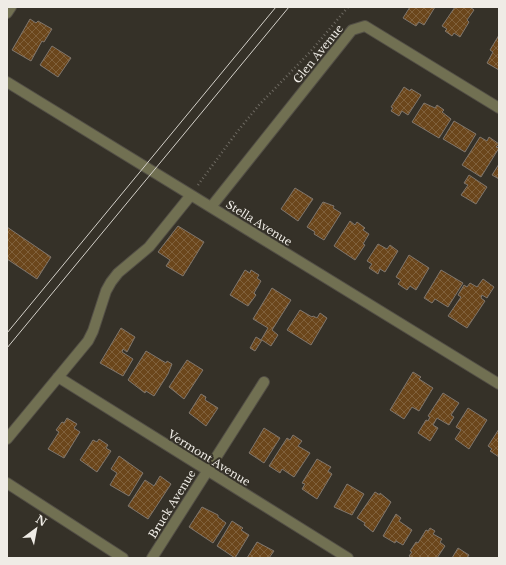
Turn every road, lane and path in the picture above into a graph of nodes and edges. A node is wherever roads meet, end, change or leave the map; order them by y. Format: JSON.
{"nodes":[{"id":1,"x":11,"y":7,"type":"edge"},
{"id":2,"x":348,"y":7,"type":"edge"},
{"id":3,"x":7,"y":13,"type":"edge"},
{"id":4,"x":7,"y":82,"type":"edge"},
{"id":5,"x":499,"y":108,"type":"edge"},
{"id":6,"x":191,"y":195,"type":"junction"},
{"id":7,"x":210,"y":207,"type":"junction"},
{"id":8,"x":58,"y":377,"type":"junction"},
{"id":9,"x":264,"y":382,"type":"dead end"},
{"id":10,"x":499,"y":384,"type":"edge"},
{"id":11,"x":7,"y":439,"type":"edge"},
{"id":12,"x":207,"y":471,"type":"junction"},
{"id":13,"x":7,"y":483,"type":"edge"},
{"id":14,"x":123,"y":558,"type":"edge"},
{"id":15,"x":152,"y":558,"type":"edge"},
{"id":16,"x":348,"y":558,"type":"edge"}],
"edges":[{"from":1,"to":3,"type":"street"},
{"from":2,"to":6,"type":"path"},
{"from":4,"to":6,"type":"street","name":"Stella Avenue"},
{"from":5,"to":7,"type":"street","name":"Glen Avenue"},
{"from":6,"to":7,"type":"street","name":"Stella Avenue"},
{"from":6,"to":8,"type":"street"},
{"from":7,"to":10,"type":"street","name":"Stella Avenue"},
{"from":8,"to":11,"type":"street"},
{"from":8,"to":12,"type":"street","name":"Vermont Avenue"},
{"from":9,"to":12,"type":"street","name":"Bruck Avenue"},
{"from":12,"to":15,"type":"street","name":"Bruck Avenue"},
{"from":12,"to":16,"type":"street","name":"Vermont Avenue"},
{"from":13,"to":14,"type":"street"}]}
